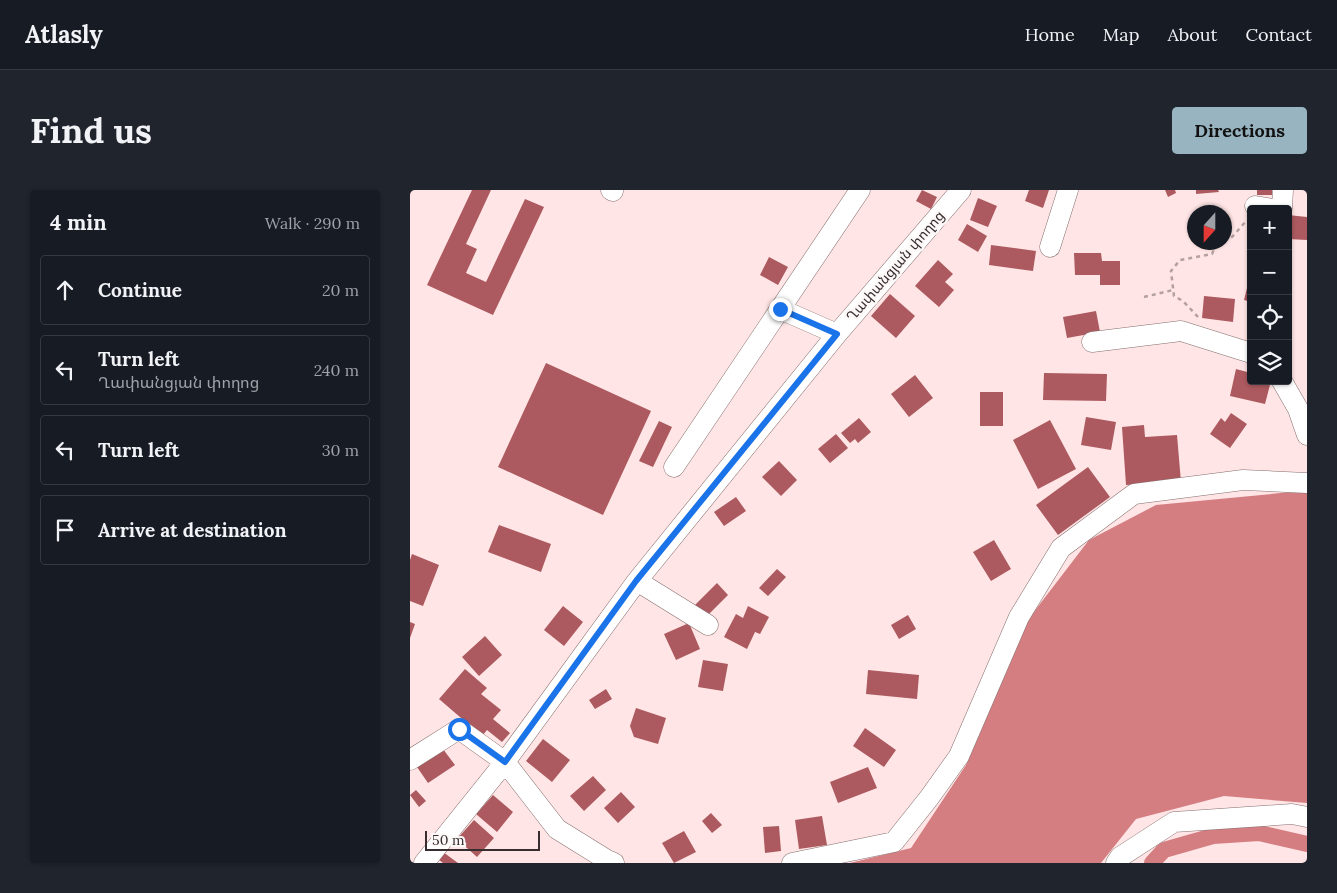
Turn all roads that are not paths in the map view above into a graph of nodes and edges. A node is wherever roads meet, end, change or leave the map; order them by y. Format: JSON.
{"nodes":[{"id":1,"x":860,"y":190,"type":"edge"},
{"id":2,"x":960,"y":190,"type":"edge"},
{"id":3,"x":1068,"y":190,"type":"edge"},
{"id":4,"x":1283,"y":190,"type":"edge"},
{"id":5,"x":1282,"y":205,"type":"edge"},
{"id":6,"x":1050,"y":247,"type":"dead end"},
{"id":7,"x":780,"y":309,"type":"junction"},
{"id":8,"x":837,"y":334,"type":"junction"},
{"id":9,"x":1092,"y":342,"type":"dead end"},
{"id":10,"x":1247,"y":352,"type":"edge"},
{"id":11,"x":1284,"y":385,"type":"edge"},
{"id":12,"x":1307,"y":435,"type":"edge"},
{"id":13,"x":674,"y":467,"type":"dead end"},
{"id":14,"x":1307,"y":483,"type":"edge"},
{"id":15,"x":636,"y":581,"type":"junction"},
{"id":16,"x":708,"y":625,"type":"dead end"},
{"id":17,"x":410,"y":760,"type":"edge"},
{"id":18,"x":505,"y":762,"type":"junction"},
{"id":19,"x":1307,"y":817,"type":"edge"},
{"id":20,"x":424,"y":863,"type":"edge"},
{"id":21,"x":614,"y":863,"type":"edge"},
{"id":22,"x":792,"y":863,"type":"edge"},
{"id":23,"x":1116,"y":863,"type":"edge"}],
"edges":[{"from":1,"to":7,"type":"street"},
{"from":2,"to":8,"type":"street","name":"Ղափանցյան փողոց"},
{"from":3,"to":6,"type":"street"},
{"from":4,"to":5,"type":"street"},
{"from":7,"to":8,"type":"street"},
{"from":7,"to":13,"type":"street"},
{"from":8,"to":15,"type":"street","name":"Ղափանցյան փողոց"},
{"from":9,"to":10,"type":"street"},
{"from":11,"to":12,"type":"street"},
{"from":14,"to":22,"type":"street"},
{"from":15,"to":16,"type":"street"},
{"from":15,"to":18,"type":"street","name":"Ղափանցյան փողոց"},
{"from":17,"to":18,"type":"street"},
{"from":18,"to":20,"type":"street","name":"Ղափանցյան փողոց"},
{"from":18,"to":21,"type":"street"},
{"from":19,"to":23,"type":"street"}]}
